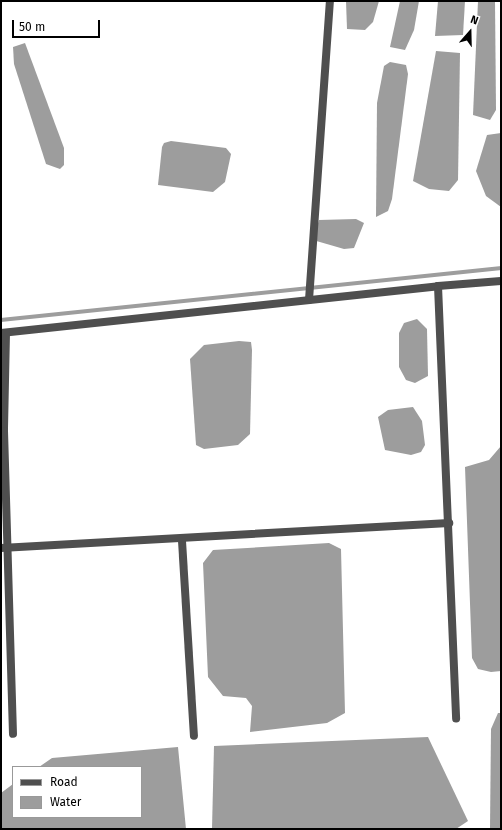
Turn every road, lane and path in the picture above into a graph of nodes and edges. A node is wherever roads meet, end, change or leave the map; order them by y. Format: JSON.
{"nodes":[{"id":1,"x":330,"y":1,"type":"edge"},
{"id":2,"x":501,"y":281,"type":"edge"},
{"id":3,"x":438,"y":286,"type":"junction"},
{"id":4,"x":309,"y":300,"type":"junction"},
{"id":5,"x":4,"y":333,"type":"edge"},
{"id":6,"x":450,"y":523,"type":"junction"},
{"id":7,"x":182,"y":541,"type":"junction"},
{"id":8,"x":4,"y":548,"type":"edge"},
{"id":9,"x":456,"y":719,"type":"dead end"},
{"id":10,"x":13,"y":734,"type":"dead end"},
{"id":11,"x":194,"y":736,"type":"dead end"}],
"edges":[{"from":1,"to":4,"type":"street"},
{"from":2,"to":3,"type":"street"},
{"from":3,"to":4,"type":"street"},
{"from":3,"to":6,"type":"street"},
{"from":4,"to":5,"type":"street"},
{"from":5,"to":8,"type":"street"},
{"from":6,"to":7,"type":"street"},
{"from":6,"to":9,"type":"street"},
{"from":7,"to":8,"type":"street"},
{"from":7,"to":11,"type":"street"},
{"from":8,"to":10,"type":"street"}]}
